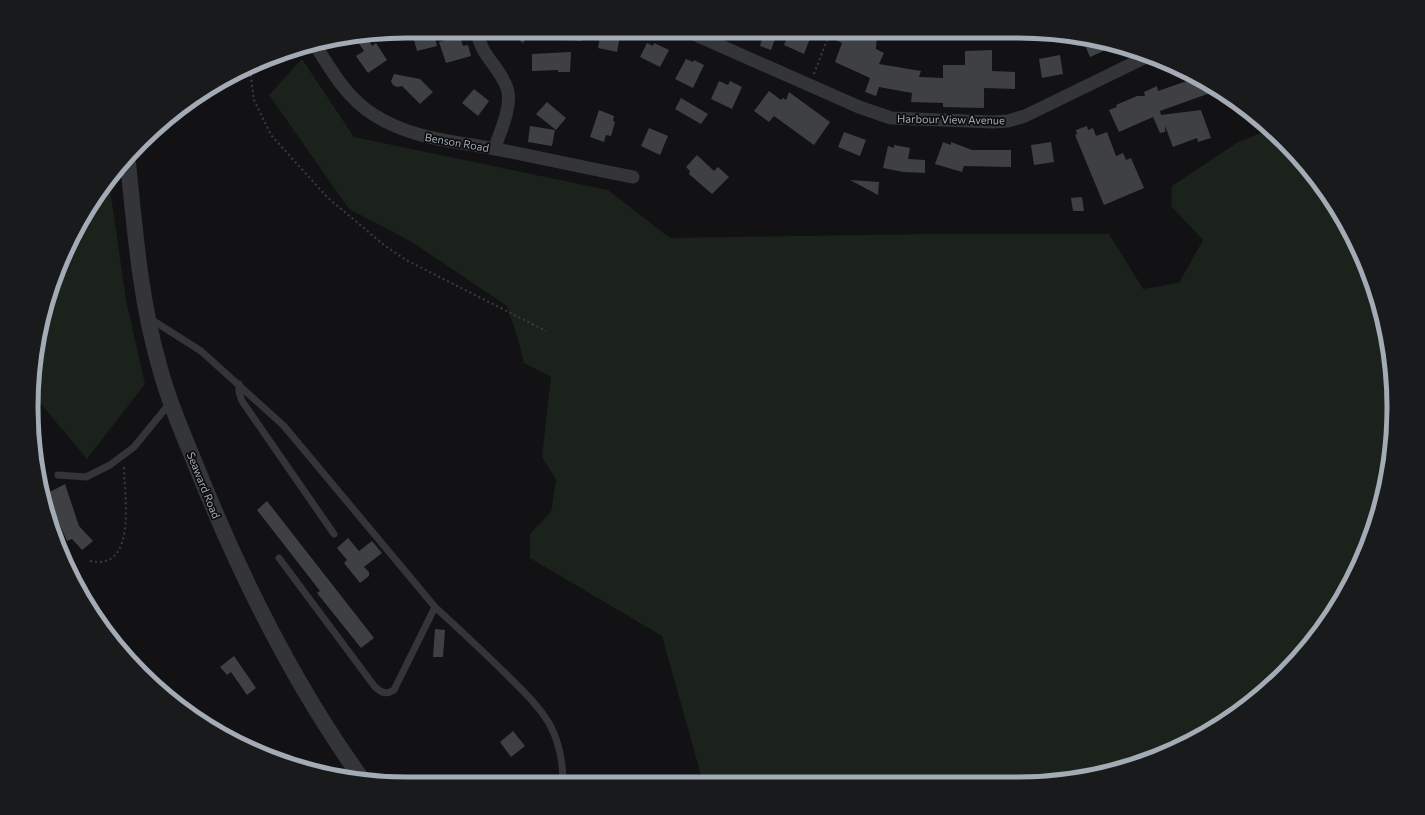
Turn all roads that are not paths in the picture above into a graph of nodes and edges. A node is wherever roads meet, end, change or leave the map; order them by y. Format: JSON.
{"nodes":[{"id":1,"x":478,"y":38,"type":"edge"},
{"id":2,"x":703,"y":38,"type":"edge"},
{"id":3,"x":318,"y":49,"type":"edge"},
{"id":4,"x":1141,"y":60,"type":"edge"},
{"id":5,"x":494,"y":149,"type":"junction"},
{"id":6,"x":128,"y":166,"type":"edge"},
{"id":7,"x":632,"y":177,"type":"dead end"},
{"id":8,"x":147,"y":317,"type":"junction"},
{"id":9,"x":238,"y":384,"type":"junction"},
{"id":10,"x":171,"y":402,"type":"junction"},
{"id":11,"x":58,"y":475,"type":"dead end"},
{"id":12,"x":334,"y":534,"type":"dead end"},
{"id":13,"x":279,"y":558,"type":"dead end"},
{"id":14,"x":435,"y":607,"type":"junction"},
{"id":15,"x":359,"y":774,"type":"edge"},
{"id":16,"x":563,"y":777,"type":"edge"}],
"edges":[{"from":1,"to":5,"type":"street"},
{"from":2,"to":4,"type":"street","name":"Harbour View Avenue"},
{"from":3,"to":5,"type":"street","name":"Benson Road"},
{"from":5,"to":7,"type":"street","name":"Benson Road"},
{"from":6,"to":8,"type":"street","name":"Seaward Road"},
{"from":8,"to":9,"type":"lane"},
{"from":8,"to":10,"type":"street","name":"Seaward Road"},
{"from":9,"to":12,"type":"lane"},
{"from":9,"to":14,"type":"lane"},
{"from":10,"to":11,"type":"lane"},
{"from":10,"to":15,"type":"street","name":"Seaward Road"},
{"from":13,"to":14,"type":"lane"},
{"from":14,"to":16,"type":"lane"}]}
